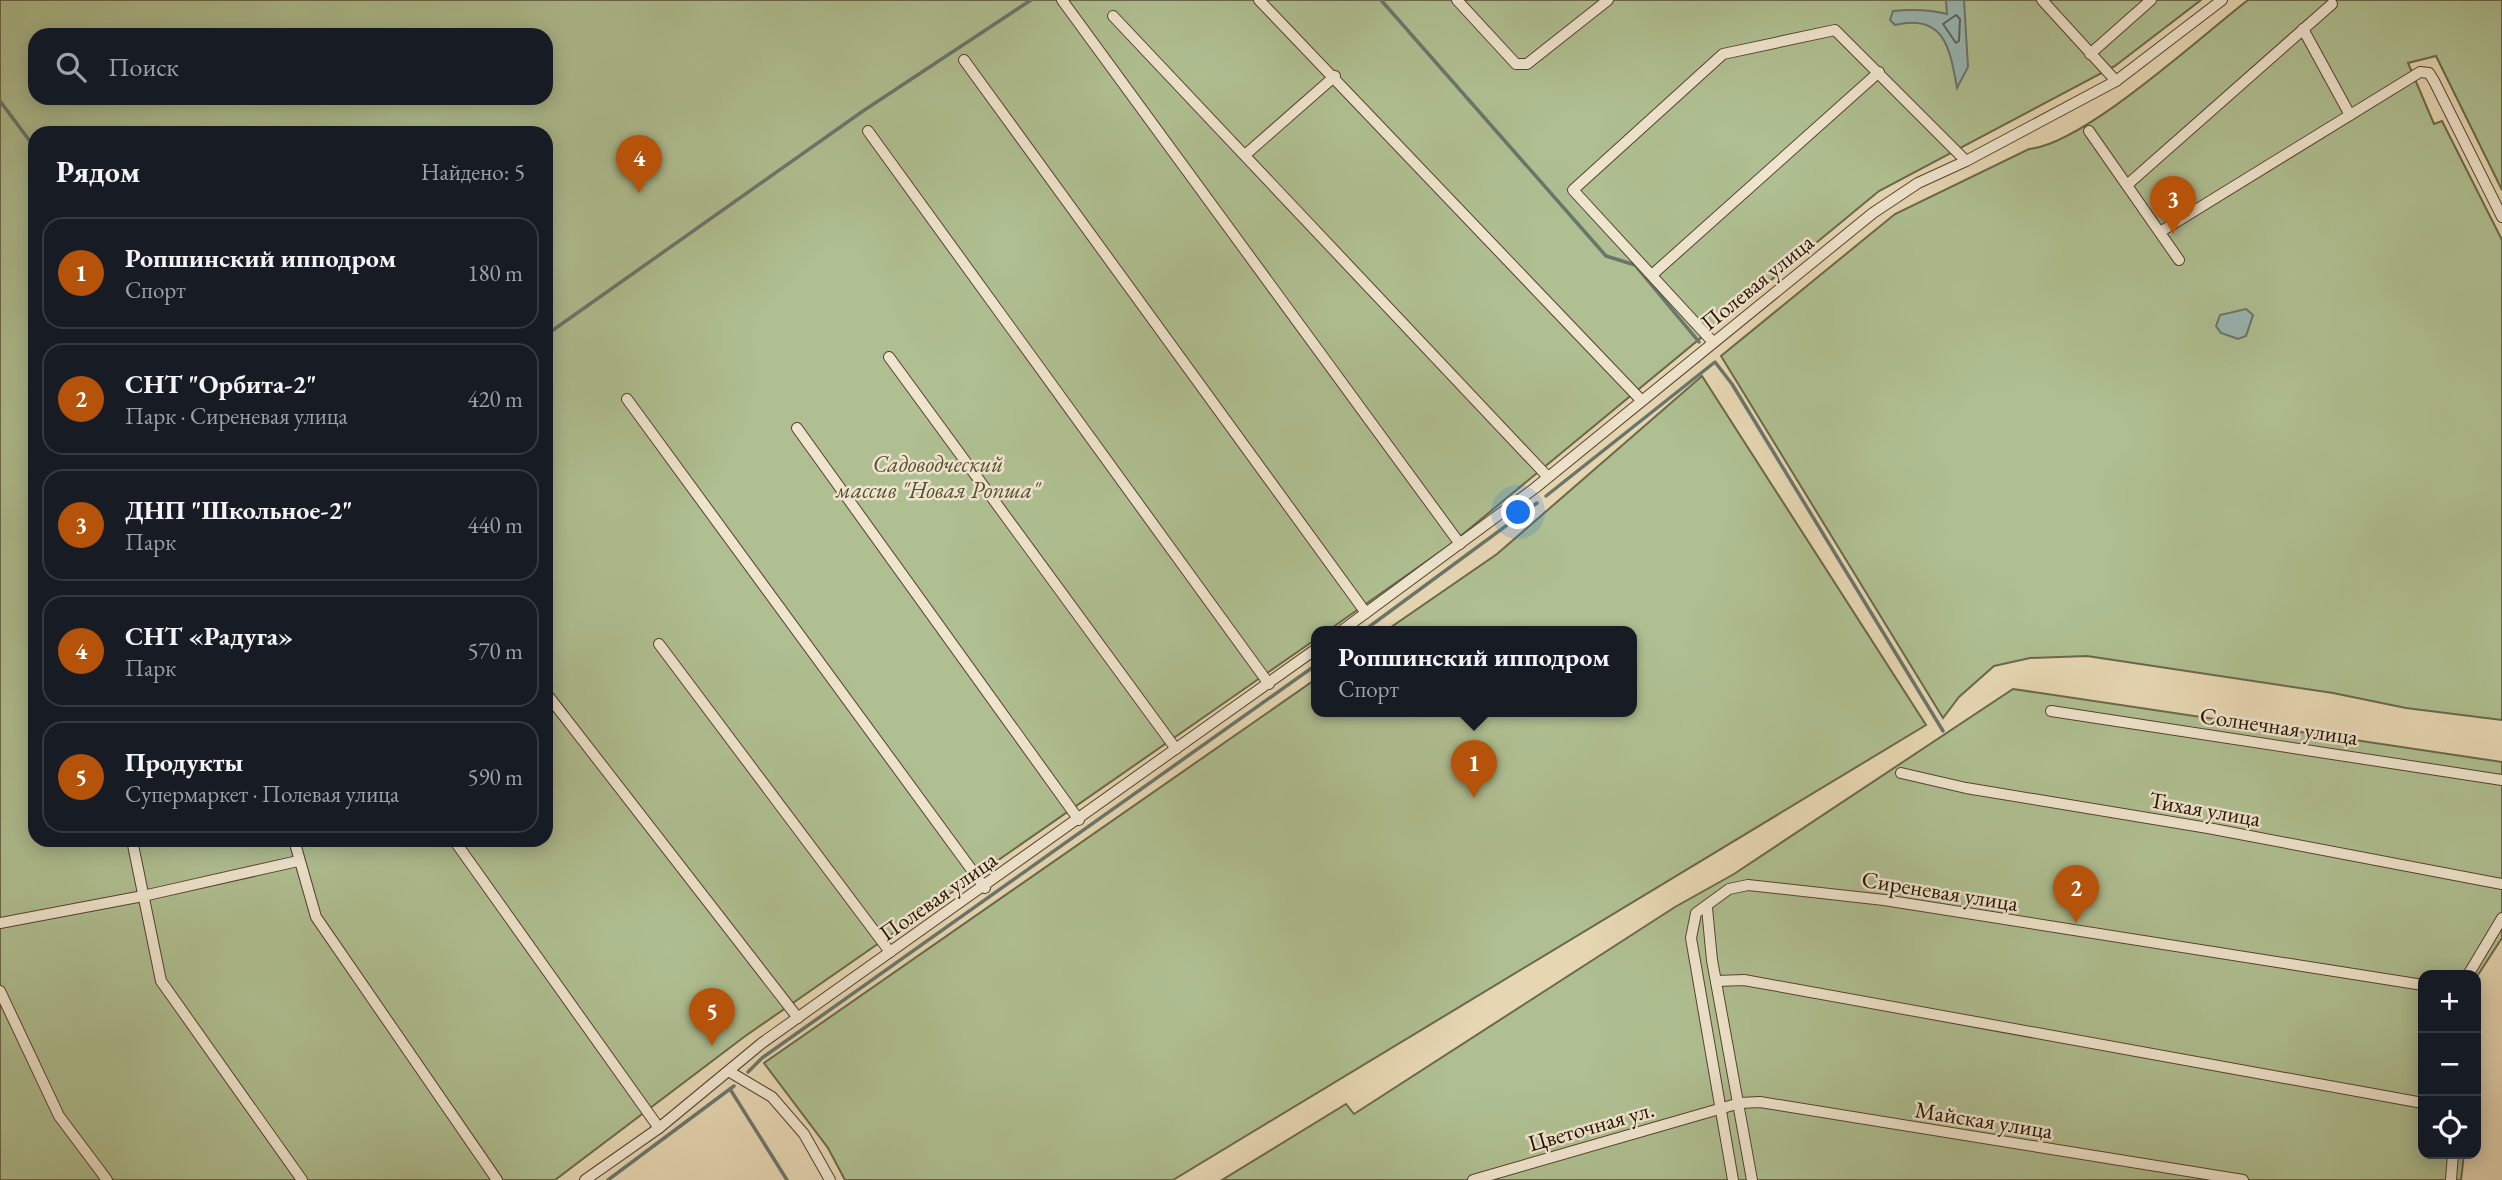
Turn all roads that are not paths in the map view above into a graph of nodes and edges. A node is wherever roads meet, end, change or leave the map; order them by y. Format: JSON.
{"nodes":[{"id":1,"x":1062,"y":0,"type":"edge"},
{"id":2,"x":1259,"y":0,"type":"edge"},
{"id":3,"x":1457,"y":0,"type":"edge"},
{"id":4,"x":1608,"y":0,"type":"edge"},
{"id":5,"x":2042,"y":0,"type":"edge"},
{"id":6,"x":2151,"y":0,"type":"edge"},
{"id":7,"x":2222,"y":0,"type":"edge"},
{"id":8,"x":2332,"y":4,"type":"dead end"},
{"id":9,"x":1113,"y":16,"type":"dead end"},
{"id":10,"x":2303,"y":29,"type":"junction"},
{"id":11,"x":2090,"y":54,"type":"junction"},
{"id":12,"x":964,"y":60,"type":"dead end"},
{"id":13,"x":1879,"y":72,"type":"junction"},
{"id":14,"x":1335,"y":76,"type":"junction"},
{"id":15,"x":2116,"y":81,"type":"junction"},
{"id":16,"x":2350,"y":115,"type":"junction"},
{"id":17,"x":868,"y":131,"type":"dead end"},
{"id":18,"x":2088,"y":131,"type":"dead end"},
{"id":19,"x":1245,"y":155,"type":"junction"},
{"id":20,"x":1966,"y":161,"type":"junction"},
{"id":21,"x":2127,"y":185,"type":"junction"},
{"id":22,"x":2502,"y":217,"type":"edge"},
{"id":23,"x":2160,"y":232,"type":"junction"},
{"id":24,"x":2179,"y":260,"type":"dead end"},
{"id":25,"x":1653,"y":274,"type":"junction"},
{"id":26,"x":1712,"y":341,"type":"junction"},
{"id":27,"x":889,"y":357,"type":"dead end"},
{"id":28,"x":627,"y":399,"type":"dead end"},
{"id":29,"x":1641,"y":400,"type":"junction"},
{"id":30,"x":797,"y":428,"type":"dead end"},
{"id":31,"x":1548,"y":477,"type":"junction"},
{"id":32,"x":1460,"y":544,"type":"junction"},
{"id":33,"x":1366,"y":613,"type":"junction"},
{"id":34,"x":1348,"y":626,"type":"edge"},
{"id":35,"x":659,"y":644,"type":"dead end"},
{"id":36,"x":1311,"y":653,"type":"edge"},
{"id":37,"x":1269,"y":684,"type":"junction"},
{"id":38,"x":553,"y":702,"type":"edge"},
{"id":39,"x":2051,"y":711,"type":"dead end"},
{"id":40,"x":1176,"y":749,"type":"junction"},
{"id":41,"x":1901,"y":774,"type":"dead end"},
{"id":42,"x":2502,"y":780,"type":"edge"},
{"id":43,"x":1079,"y":820,"type":"junction"},
{"id":44,"x":133,"y":847,"type":"edge"},
{"id":45,"x":295,"y":847,"type":"edge"},
{"id":46,"x":459,"y":847,"type":"edge"},
{"id":47,"x":298,"y":861,"type":"junction"},
{"id":48,"x":2502,"y":884,"type":"edge"},
{"id":49,"x":985,"y":888,"type":"junction"},
{"id":50,"x":143,"y":896,"type":"junction"},
{"id":51,"x":1707,"y":908,"type":"junction"},
{"id":52,"x":2502,"y":918,"type":"edge"},
{"id":53,"x":0,"y":923,"type":"edge"},
{"id":54,"x":890,"y":953,"type":"junction"},
{"id":55,"x":2471,"y":970,"type":"edge"},
{"id":56,"x":1716,"y":981,"type":"junction"},
{"id":57,"x":2418,"y":984,"type":"edge"},
{"id":58,"x":0,"y":991,"type":"edge"},
{"id":59,"x":798,"y":1018,"type":"junction"},
{"id":60,"x":730,"y":1072,"type":"junction"},
{"id":61,"x":2418,"y":1102,"type":"edge"},
{"id":62,"x":1740,"y":1104,"type":"junction"},
{"id":63,"x":1719,"y":1109,"type":"junction"},
{"id":64,"x":659,"y":1128,"type":"junction"},
{"id":65,"x":2453,"y":1159,"type":"edge"},
{"id":66,"x":107,"y":1180,"type":"edge"},
{"id":67,"x":302,"y":1180,"type":"edge"},
{"id":68,"x":497,"y":1180,"type":"edge"},
{"id":69,"x":585,"y":1180,"type":"edge"},
{"id":70,"x":830,"y":1180,"type":"edge"},
{"id":71,"x":1473,"y":1180,"type":"edge"},
{"id":72,"x":1733,"y":1180,"type":"edge"},
{"id":73,"x":1752,"y":1180,"type":"edge"},
{"id":74,"x":2244,"y":1180,"type":"edge"},
{"id":75,"x":2451,"y":1180,"type":"edge"}],
"edges":[{"from":1,"to":32,"type":"street"},
{"from":2,"to":14,"type":"street"},
{"from":3,"to":4,"type":"street"},
{"from":5,"to":11,"type":"street"},
{"from":6,"to":11,"type":"street"},
{"from":7,"to":15,"type":"street","name":"Полевая улица"},
{"from":8,"to":10,"type":"street"},
{"from":9,"to":19,"type":"street"},
{"from":10,"to":16,"type":"street"},
{"from":10,"to":21,"type":"street"},
{"from":11,"to":15,"type":"street"},
{"from":12,"to":33,"type":"street"},
{"from":13,"to":20,"type":"street"},
{"from":13,"to":25,"type":"street"},
{"from":13,"to":25,"type":"street"},
{"from":14,"to":19,"type":"street"},
{"from":14,"to":29,"type":"street"},
{"from":15,"to":20,"type":"street","name":"Полевая улица"},
{"from":16,"to":22,"type":"street"},
{"from":16,"to":23,"type":"street"},
{"from":17,"to":37,"type":"street"},
{"from":18,"to":21,"type":"street"},
{"from":19,"to":31,"type":"street"},
{"from":20,"to":26,"type":"street","name":"Полевая улица"},
{"from":21,"to":23,"type":"street"},
{"from":23,"to":24,"type":"street"},
{"from":25,"to":26,"type":"street"},
{"from":26,"to":29,"type":"street","name":"Полевая улица"},
{"from":27,"to":40,"type":"street"},
{"from":28,"to":49,"type":"street"},
{"from":29,"to":31,"type":"street","name":"Полевая улица"},
{"from":30,"to":43,"type":"street"},
{"from":31,"to":32,"type":"street","name":"Полевая улица"},
{"from":32,"to":33,"type":"street","name":"Полевая улица"},
{"from":33,"to":34,"type":"street","name":"Полевая улица"},
{"from":35,"to":54,"type":"street"},
{"from":36,"to":37,"type":"street","name":"Полевая улица"},
{"from":37,"to":40,"type":"street","name":"Полевая улица"},
{"from":38,"to":59,"type":"street"},
{"from":39,"to":42,"type":"street","name":"Солнечная улица"},
{"from":40,"to":43,"type":"street","name":"Полевая улица"},
{"from":41,"to":48,"type":"street","name":"Тихая улица"},
{"from":43,"to":49,"type":"street","name":"Полевая улица"},
{"from":44,"to":50,"type":"street"},
{"from":45,"to":47,"type":"street"},
{"from":46,"to":64,"type":"street"},
{"from":47,"to":50,"type":"street"},
{"from":47,"to":68,"type":"street"},
{"from":49,"to":54,"type":"street","name":"Полевая улица"},
{"from":50,"to":53,"type":"street"},
{"from":50,"to":67,"type":"street"},
{"from":51,"to":56,"type":"street"},
{"from":51,"to":57,"type":"street","name":"Сиреневая улица"},
{"from":51,"to":63,"type":"street"},
{"from":52,"to":55,"type":"street"},
{"from":54,"to":59,"type":"street","name":"Полевая улица"},
{"from":56,"to":61,"type":"street"},
{"from":56,"to":62,"type":"street"},
{"from":58,"to":66,"type":"street"},
{"from":59,"to":60,"type":"street","name":"Полевая улица"},
{"from":60,"to":64,"type":"street","name":"Полевая улица"},
{"from":60,"to":70,"type":"street"},
{"from":62,"to":63,"type":"street","name":"Майская улица"},
{"from":62,"to":73,"type":"street"},
{"from":62,"to":74,"type":"street","name":"Майская улица"},
{"from":63,"to":71,"type":"street","name":"Цветочная ул."},
{"from":63,"to":72,"type":"street"},
{"from":64,"to":69,"type":"street","name":"Полевая улица"},
{"from":65,"to":75,"type":"street"}]}
